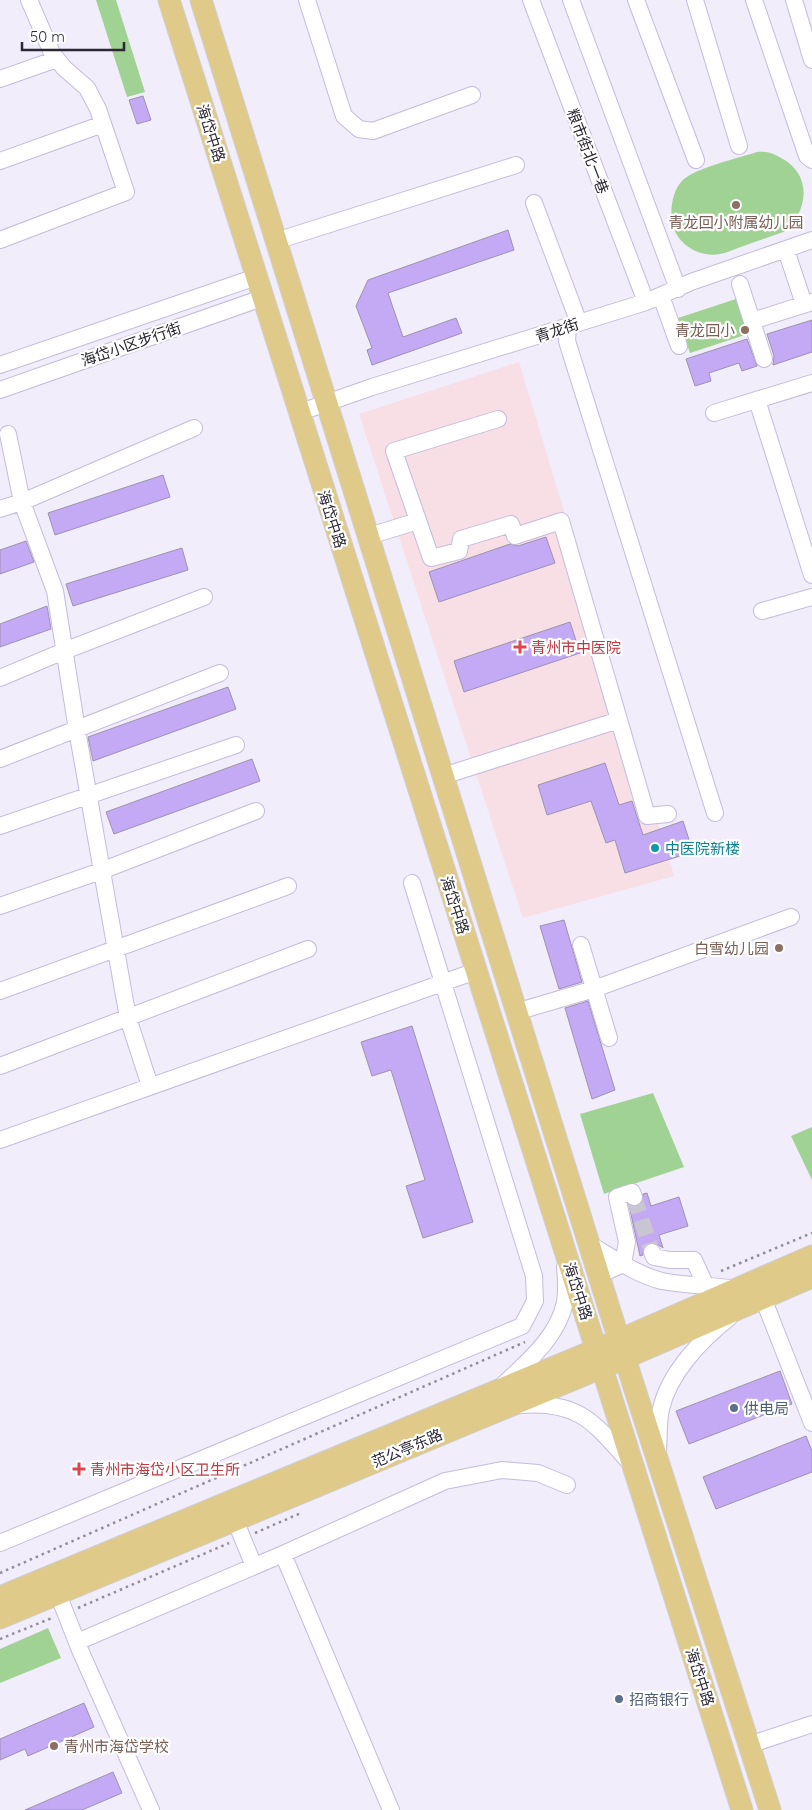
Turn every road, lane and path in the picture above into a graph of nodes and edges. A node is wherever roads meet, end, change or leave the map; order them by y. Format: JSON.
{"nodes":[{"id":1,"x":29,"y":0,"type":"edge"},
{"id":2,"x":169,"y":0,"type":"edge"},
{"id":3,"x":307,"y":0,"type":"edge"},
{"id":4,"x":531,"y":0,"type":"edge"},
{"id":5,"x":571,"y":0,"type":"edge"},
{"id":6,"x":636,"y":0,"type":"edge"},
{"id":7,"x":695,"y":0,"type":"edge"},
{"id":8,"x":754,"y":0,"type":"edge"},
{"id":9,"x":794,"y":0,"type":"edge"},
{"id":10,"x":203,"y":1,"type":"edge"},
{"id":11,"x":57,"y":59,"type":"junction"},
{"id":12,"x":812,"y":60,"type":"edge"},
{"id":13,"x":0,"y":79,"type":"edge"},
{"id":14,"x":472,"y":95,"type":"dead end"},
{"id":15,"x":103,"y":124,"type":"junction"},
{"id":16,"x":739,"y":146,"type":"dead end"},
{"id":17,"x":0,"y":160,"type":"edge"},
{"id":18,"x":696,"y":160,"type":"dead end"},
{"id":19,"x":812,"y":160,"type":"edge"},
{"id":20,"x":516,"y":165,"type":"dead end"},
{"id":21,"x":534,"y":203,"type":"dead end"},
{"id":22,"x":0,"y":240,"type":"edge"},
{"id":23,"x":812,"y":240,"type":"edge"},
{"id":24,"x":276,"y":241,"type":"junction"},
{"id":25,"x":786,"y":250,"type":"junction"},
{"id":26,"x":256,"y":277,"type":"junction"},
{"id":27,"x":740,"y":284,"type":"dead end"},
{"id":28,"x":678,"y":289,"type":"junction"},
{"id":29,"x":262,"y":298,"type":"junction"},
{"id":30,"x":653,"y":299,"type":"junction"},
{"id":31,"x":808,"y":303,"type":"edge"},
{"id":32,"x":752,"y":321,"type":"junction"},
{"id":33,"x":574,"y":325,"type":"junction"},
{"id":34,"x":679,"y":346,"type":"dead end"},
{"id":35,"x":764,"y":359,"type":"dead end"},
{"id":36,"x":0,"y":366,"type":"edge"},
{"id":37,"x":812,"y":383,"type":"edge"},
{"id":38,"x":0,"y":390,"type":"edge"},
{"id":39,"x":757,"y":400,"type":"junction"},
{"id":40,"x":327,"y":404,"type":"junction"},
{"id":41,"x":298,"y":413,"type":"junction"},
{"id":42,"x":714,"y":413,"type":"dead end"},
{"id":43,"x":498,"y":419,"type":"dead end"},
{"id":44,"x":194,"y":428,"type":"dead end"},
{"id":45,"x":8,"y":434,"type":"dead end"},
{"id":46,"x":22,"y":502,"type":"junction"},
{"id":47,"x":0,"y":509,"type":"edge"},
{"id":48,"x":418,"y":521,"type":"junction"},
{"id":49,"x":369,"y":536,"type":"junction"},
{"id":50,"x":812,"y":575,"type":"edge"},
{"id":51,"x":204,"y":597,"type":"dead end"},
{"id":52,"x":812,"y":597,"type":"edge"},
{"id":53,"x":762,"y":611,"type":"dead end"},
{"id":54,"x":64,"y":651,"type":"junction"},
{"id":55,"x":220,"y":673,"type":"dead end"},
{"id":56,"x":0,"y":678,"type":"edge"},
{"id":57,"x":619,"y":720,"type":"junction"},
{"id":58,"x":77,"y":730,"type":"junction"},
{"id":59,"x":236,"y":745,"type":"dead end"},
{"id":60,"x":0,"y":759,"type":"edge"},
{"id":61,"x":443,"y":776,"type":"junction"},
{"id":62,"x":89,"y":796,"type":"junction"},
{"id":63,"x":256,"y":811,"type":"dead end"},
{"id":64,"x":715,"y":813,"type":"dead end"},
{"id":65,"x":668,"y":814,"type":"dead end"},
{"id":66,"x":0,"y":826,"type":"edge"},
{"id":67,"x":101,"y":871,"type":"junction"},
{"id":68,"x":412,"y":883,"type":"dead end"},
{"id":69,"x":288,"y":886,"type":"dead end"},
{"id":70,"x":0,"y":906,"type":"edge"},
{"id":71,"x":791,"y":917,"type":"dead end"},
{"id":72,"x":581,"y":945,"type":"dead end"},
{"id":73,"x":115,"y":949,"type":"junction"},
{"id":74,"x":308,"y":949,"type":"dead end"},
{"id":75,"x":476,"y":971,"type":"junction"},
{"id":76,"x":594,"y":989,"type":"junction"},
{"id":77,"x":0,"y":992,"type":"edge"},
{"id":78,"x":516,"y":1012,"type":"junction"},
{"id":79,"x":128,"y":1018,"type":"junction"},
{"id":80,"x":609,"y":1038,"type":"dead end"},
{"id":81,"x":0,"y":1066,"type":"edge"},
{"id":82,"x":150,"y":1086,"type":"junction"},
{"id":83,"x":0,"y":1140,"type":"edge"},
{"id":84,"x":634,"y":1197,"type":"dead end"},
{"id":85,"x":812,"y":1233,"type":"edge"},
{"id":86,"x":589,"y":1244,"type":"junction"},
{"id":87,"x":565,"y":1252,"type":"junction"},
{"id":88,"x":652,"y":1252,"type":"dead end"},
{"id":89,"x":812,"y":1256,"type":"edge"},
{"id":90,"x":623,"y":1264,"type":"junction"},
{"id":91,"x":599,"y":1276,"type":"junction"},
{"id":92,"x":812,"y":1277,"type":"edge"},
{"id":93,"x":707,"y":1288,"type":"junction"},
{"id":94,"x":739,"y":1298,"type":"junction"},
{"id":95,"x":763,"y":1298,"type":"junction"},
{"id":96,"x":552,"y":1331,"type":"junction"},
{"id":97,"x":622,"y":1349,"type":"junction"},
{"id":98,"x":599,"y":1358,"type":"junction"},
{"id":99,"x":503,"y":1398,"type":"junction"},
{"id":100,"x":812,"y":1423,"type":"edge"},
{"id":101,"x":658,"y":1461,"type":"junction"},
{"id":102,"x":634,"y":1468,"type":"junction"},
{"id":103,"x":567,"y":1485,"type":"dead end"},
{"id":104,"x":306,"y":1511,"type":"dead end"},
{"id":105,"x":238,"y":1529,"type":"junction"},
{"id":106,"x":0,"y":1543,"type":"edge"},
{"id":107,"x":284,"y":1554,"type":"junction"},
{"id":108,"x":254,"y":1566,"type":"junction"},
{"id":109,"x":0,"y":1573,"type":"edge"},
{"id":110,"x":1,"y":1595,"type":"edge"},
{"id":111,"x":62,"y":1603,"type":"junction"},
{"id":112,"x":0,"y":1618,"type":"edge"},
{"id":113,"x":0,"y":1639,"type":"edge"},
{"id":114,"x":78,"y":1642,"type":"junction"},
{"id":115,"x":812,"y":1724,"type":"edge"},
{"id":116,"x":749,"y":1745,"type":"junction"},
{"id":117,"x":151,"y":1810,"type":"edge"},
{"id":118,"x":392,"y":1810,"type":"edge"},
{"id":119,"x":742,"y":1810,"type":"edge"},
{"id":120,"x":770,"y":1810,"type":"edge"}],
"edges":[{"from":1,"to":11,"type":"street"},
{"from":2,"to":26,"type":"main road","name":"海岱中路"},
{"from":3,"to":14,"type":"street"},
{"from":4,"to":30,"type":"street","name":"粮市街北一巷"},
{"from":5,"to":28,"type":"street"},
{"from":6,"to":18,"type":"street"},
{"from":7,"to":16,"type":"street"},
{"from":8,"to":19,"type":"street"},
{"from":9,"to":12,"type":"street"},
{"from":10,"to":24,"type":"main road","name":"海岱中路"},
{"from":11,"to":13,"type":"street"},
{"from":11,"to":15,"type":"street"},
{"from":15,"to":17,"type":"street"},
{"from":15,"to":22,"type":"street"},
{"from":20,"to":24,"type":"street"},
{"from":21,"to":33,"type":"street"},
{"from":23,"to":25,"type":"street","name":"青龙街"},
{"from":24,"to":40,"type":"main road","name":"海岱中路"},
{"from":25,"to":28,"type":"street","name":"青龙街"},
{"from":25,"to":31,"type":"street"},
{"from":26,"to":29,"type":"main road","name":"海岱中路"},
{"from":26,"to":36,"type":"street","name":"海岱小区步行街"},
{"from":27,"to":32,"type":"street"},
{"from":28,"to":30,"type":"street","name":"青龙街"},
{"from":29,"to":38,"type":"street","name":"海岱小区步行街"},
{"from":29,"to":41,"type":"main road","name":"海岱中路"},
{"from":30,"to":33,"type":"street","name":"青龙街"},
{"from":30,"to":34,"type":"street","name":"粮市街北一巷"},
{"from":31,"to":32,"type":"street"},
{"from":32,"to":35,"type":"street"},
{"from":33,"to":40,"type":"street","name":"青龙街"},
{"from":33,"to":64,"type":"street"},
{"from":37,"to":39,"type":"street"},
{"from":39,"to":42,"type":"street"},
{"from":39,"to":50,"type":"street"},
{"from":40,"to":41,"type":"street","name":"青龙街"},
{"from":40,"to":49,"type":"main road","name":"海岱中路"},
{"from":41,"to":75,"type":"main road","name":"海岱中路"},
{"from":43,"to":48,"type":"street"},
{"from":44,"to":46,"type":"street"},
{"from":45,"to":46,"type":"street"},
{"from":46,"to":47,"type":"street"},
{"from":46,"to":54,"type":"street"},
{"from":48,"to":49,"type":"street"},
{"from":48,"to":57,"type":"street"},
{"from":49,"to":61,"type":"main road","name":"海岱中路"},
{"from":51,"to":54,"type":"street"},
{"from":52,"to":53,"type":"street"},
{"from":54,"to":56,"type":"street"},
{"from":54,"to":58,"type":"street"},
{"from":55,"to":58,"type":"street"},
{"from":57,"to":61,"type":"street"},
{"from":57,"to":65,"type":"street"},
{"from":58,"to":60,"type":"street"},
{"from":58,"to":62,"type":"street"},
{"from":59,"to":62,"type":"street"},
{"from":61,"to":78,"type":"main road","name":"海岱中路"},
{"from":62,"to":66,"type":"street"},
{"from":62,"to":67,"type":"street"},
{"from":63,"to":67,"type":"street"},
{"from":67,"to":70,"type":"street"},
{"from":67,"to":73,"type":"street"},
{"from":68,"to":106,"type":"street"},
{"from":69,"to":73,"type":"street"},
{"from":71,"to":76,"type":"street"},
{"from":72,"to":76,"type":"street"},
{"from":73,"to":77,"type":"street"},
{"from":73,"to":79,"type":"street"},
{"from":74,"to":79,"type":"street"},
{"from":75,"to":82,"type":"street"},
{"from":75,"to":87,"type":"main road","name":"海岱中路"},
{"from":76,"to":78,"type":"street"},
{"from":76,"to":80,"type":"street"},
{"from":78,"to":86,"type":"main road","name":"海岱中路"},
{"from":79,"to":81,"type":"street"},
{"from":79,"to":82,"type":"street"},
{"from":82,"to":83,"type":"street"},
{"from":84,"to":90,"type":"street"},
{"from":85,"to":93,"type":"path"},
{"from":86,"to":90,"type":"street"},
{"from":86,"to":91,"type":"main road","name":"海岱中路"},
{"from":87,"to":96,"type":"street"},
{"from":87,"to":98,"type":"main road","name":"海岱中路"},
{"from":88,"to":93,"type":"street"},
{"from":89,"to":94,"type":"main road","name":"范公亭东路"},
{"from":90,"to":91,"type":"street"},
{"from":90,"to":93,"type":"street"},
{"from":91,"to":97,"type":"main road","name":"海岱中路"},
{"from":92,"to":95,"type":"main road","name":"范公亭东路"},
{"from":93,"to":94,"type":"main road","name":"范公亭东路"},
{"from":93,"to":97,"type":"main road","name":"范公亭东路"},
{"from":94,"to":95,"type":"main road","name":"范公亭东路"},
{"from":94,"to":97,"type":"main road","name":"范公亭东路"},
{"from":94,"to":101,"type":"street"},
{"from":95,"to":100,"type":"street"},
{"from":96,"to":99,"type":"street"},
{"from":96,"to":109,"type":"path"},
{"from":97,"to":98,"type":"main road","name":"范公亭东路"},
{"from":97,"to":101,"type":"main road","name":"海岱中路"},
{"from":98,"to":99,"type":"main road","name":"范公亭东路"},
{"from":98,"to":102,"type":"main road","name":"海岱中路"},
{"from":99,"to":102,"type":"street"},
{"from":99,"to":105,"type":"main road","name":"范公亭东路"},
{"from":99,"to":110,"type":"main road","name":"范公亭东路"},
{"from":101,"to":116,"type":"main road","name":"海岱中路"},
{"from":102,"to":119,"type":"main road","name":"海岱中路"},
{"from":103,"to":107,"type":"street"},
{"from":104,"to":105,"type":"path"},
{"from":105,"to":108,"type":"street"},
{"from":105,"to":111,"type":"main road","name":"范公亭东路"},
{"from":105,"to":111,"type":"path"},
{"from":107,"to":108,"type":"street"},
{"from":107,"to":118,"type":"street"},
{"from":108,"to":114,"type":"street"},
{"from":111,"to":112,"type":"main road","name":"范公亭东路"},
{"from":111,"to":113,"type":"path"},
{"from":111,"to":114,"type":"street"},
{"from":114,"to":117,"type":"street"},
{"from":115,"to":116,"type":"street"},
{"from":116,"to":120,"type":"main road","name":"海岱中路"}]}
